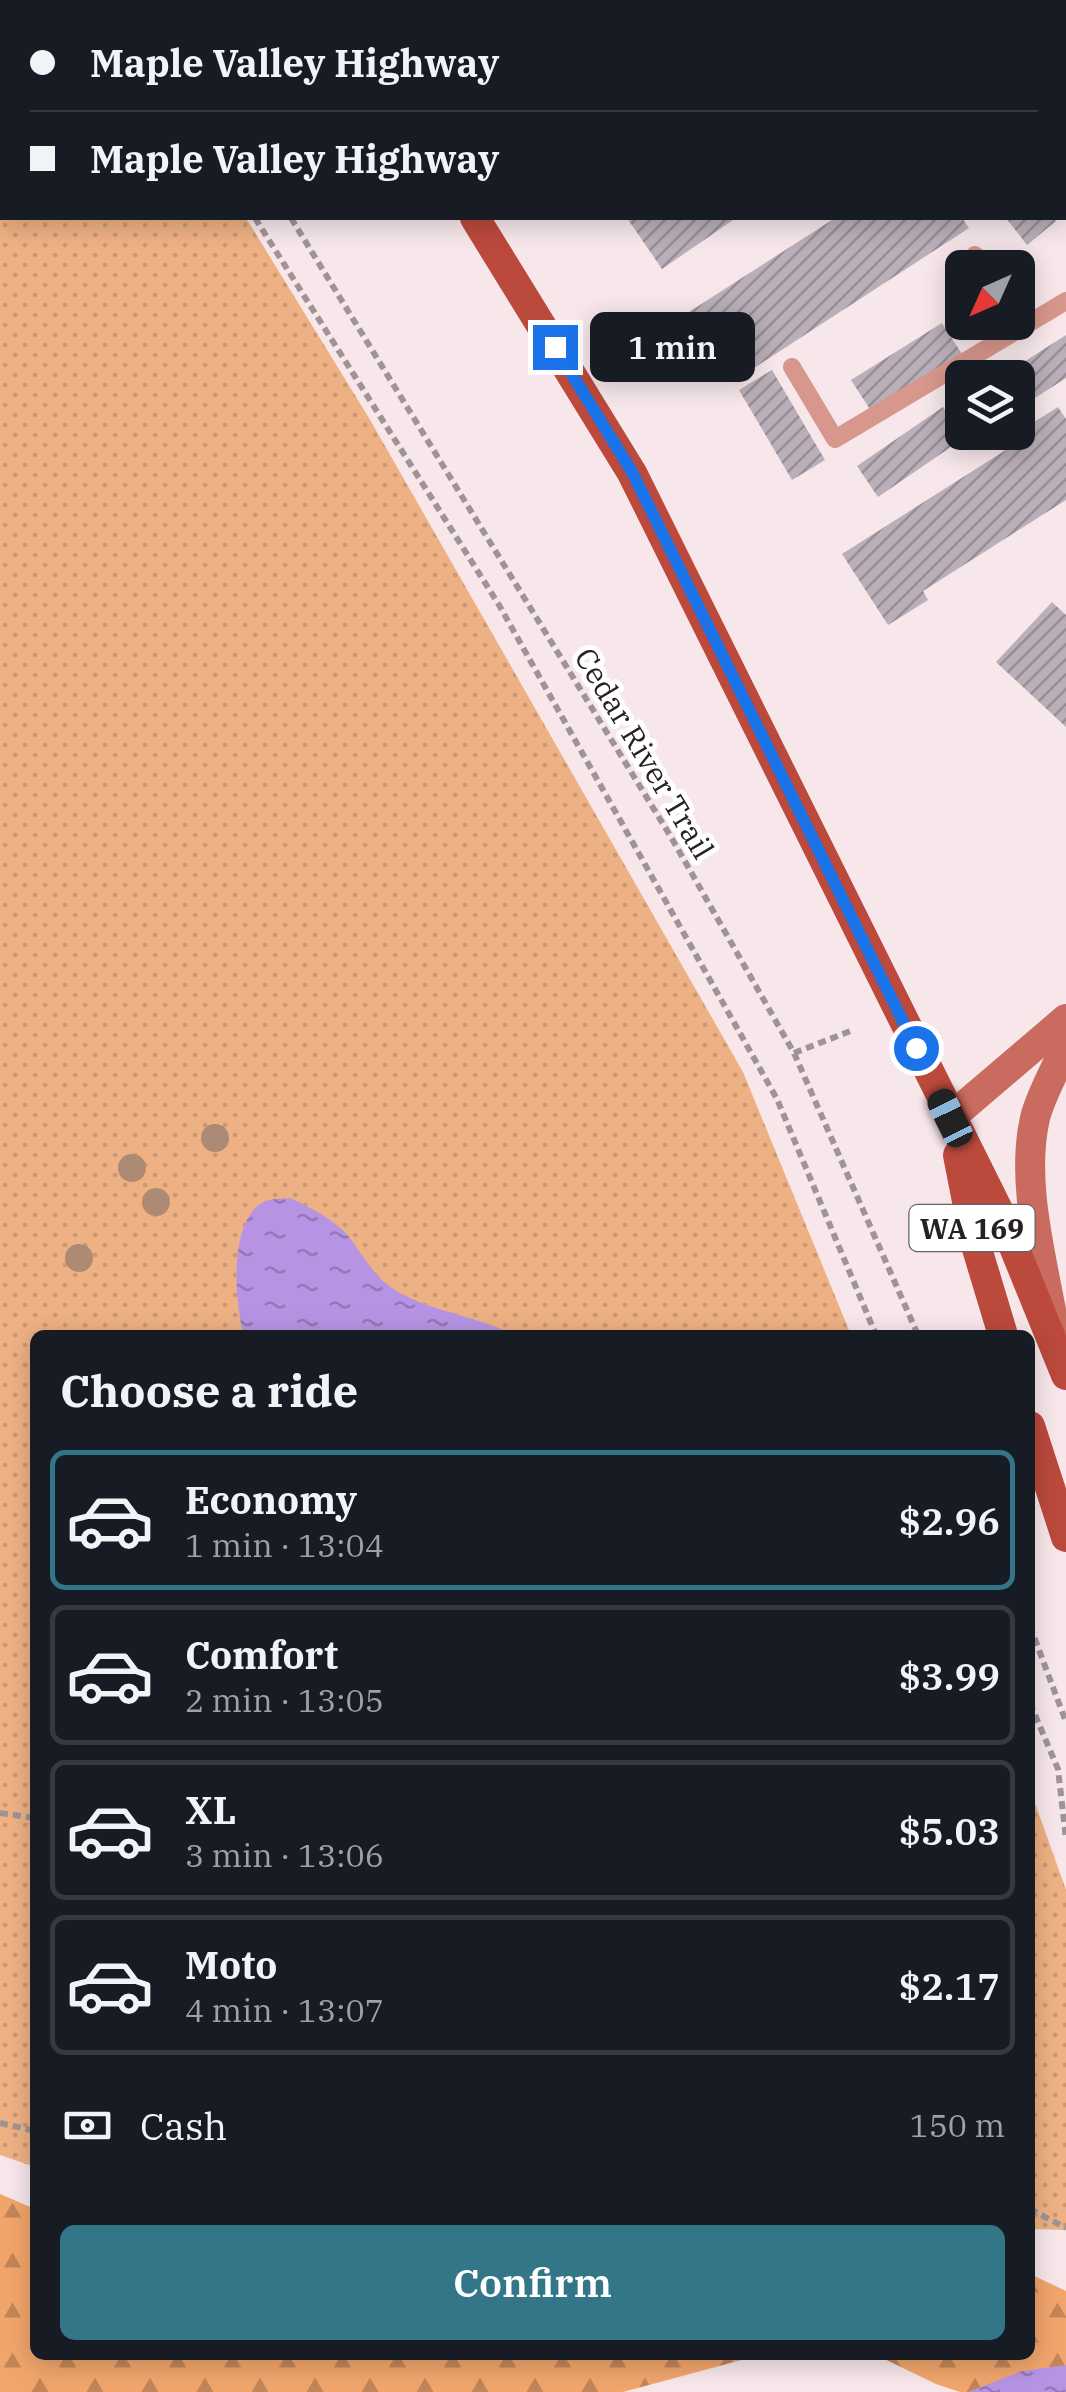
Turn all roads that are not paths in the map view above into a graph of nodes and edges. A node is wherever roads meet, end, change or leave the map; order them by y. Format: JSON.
{"nodes":[{"id":1,"x":477,"y":220,"type":"edge"},
{"id":2,"x":1066,"y":300,"type":"edge"},
{"id":3,"x":1035,"y":316,"type":"edge"},
{"id":4,"x":994,"y":340,"type":"edge"},
{"id":5,"x":792,"y":368,"type":"dead end"},
{"id":6,"x":1066,"y":1019,"type":"edge"},
{"id":7,"x":1066,"y":1046,"type":"edge"},
{"id":8,"x":950,"y":1118,"type":"junction"},
{"id":9,"x":1001,"y":1330,"type":"edge"},
{"id":10,"x":1062,"y":1362,"type":"edge"},
{"id":11,"x":1035,"y":1442,"type":"edge"},
{"id":12,"x":1066,"y":1538,"type":"edge"}],
"edges":[{"from":1,"to":8,"type":"main road","number":"WA 169"},
{"from":2,"to":3,"type":"lane"},
{"from":4,"to":5,"type":"lane"},
{"from":6,"to":8,"type":"main road"},
{"from":7,"to":10,"type":"main road"},
{"from":8,"to":9,"type":"main road","number":"WA 169"},
{"from":8,"to":10,"type":"main road","number":"WA 169"},
{"from":11,"to":12,"type":"main road"}]}
